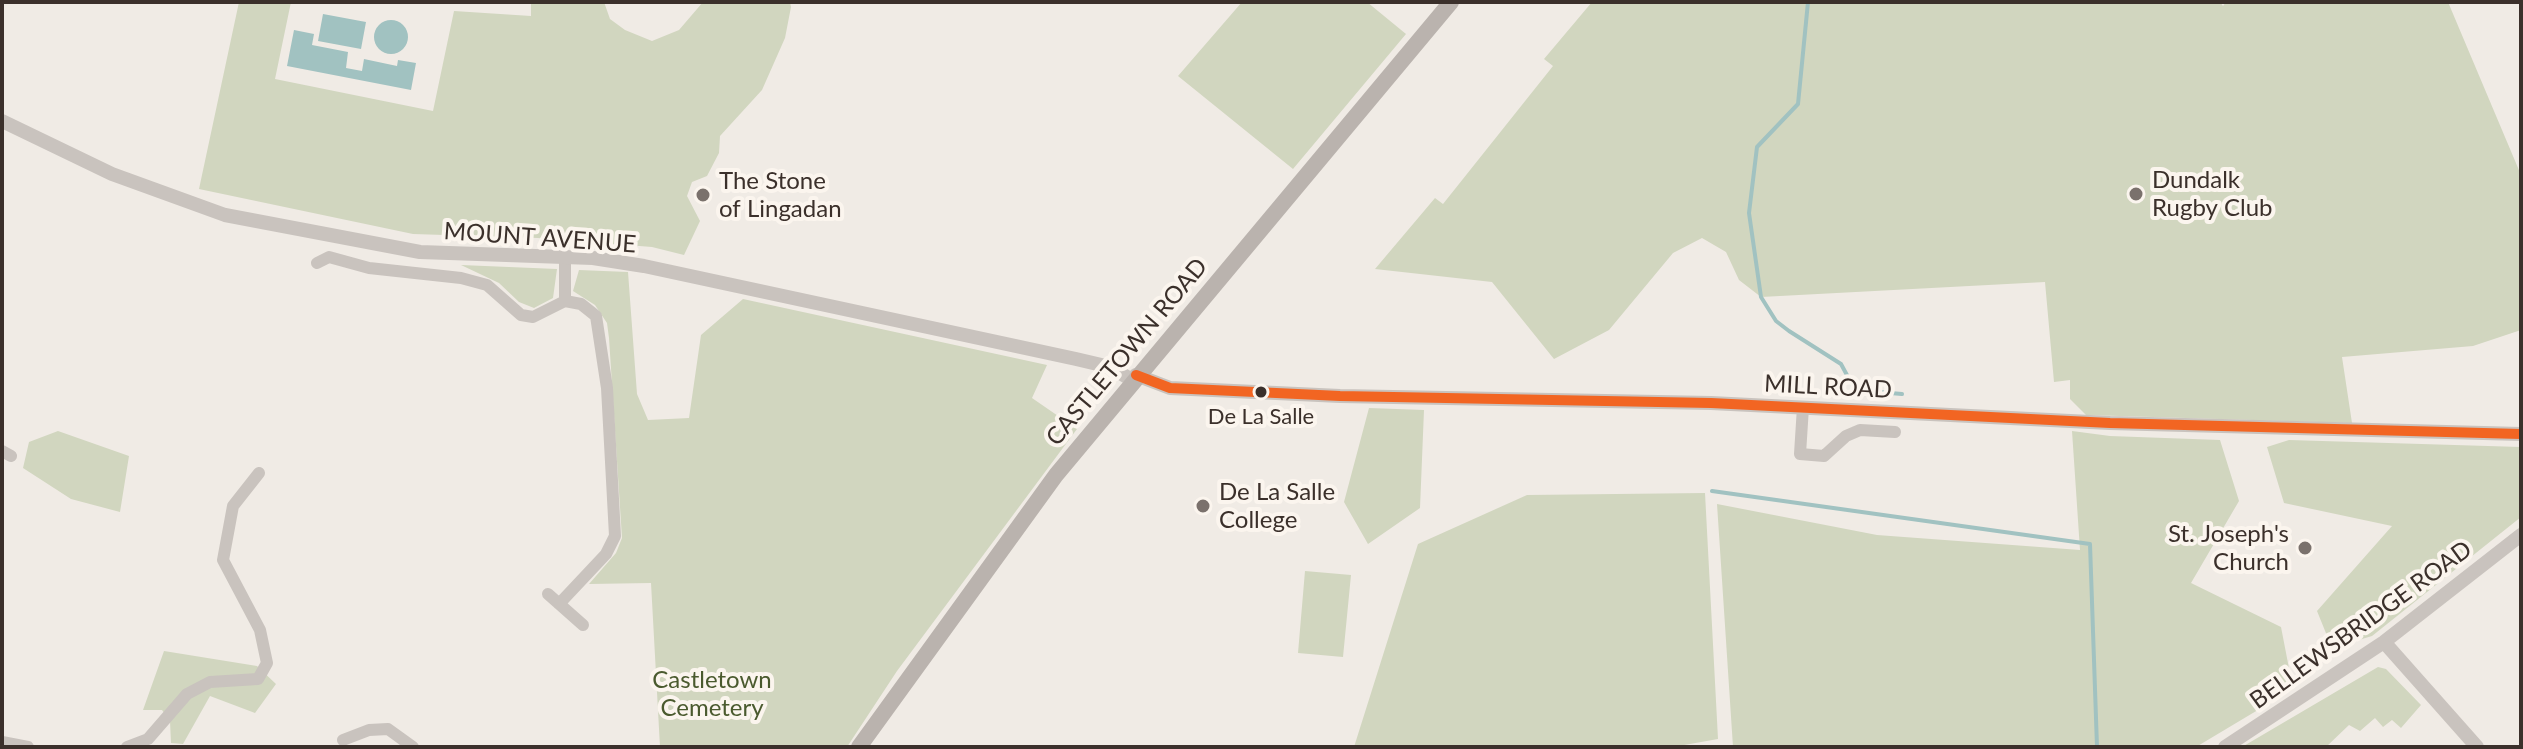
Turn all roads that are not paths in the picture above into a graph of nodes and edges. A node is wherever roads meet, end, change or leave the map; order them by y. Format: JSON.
{"nodes":[{"id":1,"x":1451,"y":2,"type":"edge"},
{"id":2,"x":2,"y":121,"type":"edge"},
{"id":3,"x":565,"y":258,"type":"junction"},
{"id":4,"x":317,"y":263,"type":"dead end"},
{"id":5,"x":565,"y":301,"type":"junction"},
{"id":6,"x":1134,"y":378,"type":"junction"},
{"id":7,"x":1803,"y":407,"type":"junction"},
{"id":8,"x":1895,"y":432,"type":"dead end"},
{"id":9,"x":2521,"y":434,"type":"edge"},
{"id":10,"x":259,"y":473,"type":"dead end"},
{"id":11,"x":2521,"y":535,"type":"edge"},
{"id":12,"x":548,"y":594,"type":"dead end"},
{"id":13,"x":559,"y":604,"type":"junction"},
{"id":14,"x":583,"y":625,"type":"dead end"},
{"id":15,"x":2384,"y":642,"type":"junction"},
{"id":16,"x":343,"y":740,"type":"dead end"},
{"id":17,"x":6,"y":745,"type":"edge"},
{"id":18,"x":28,"y":747,"type":"edge"},
{"id":19,"x":127,"y":747,"type":"edge"},
{"id":20,"x":413,"y":747,"type":"edge"},
{"id":21,"x":859,"y":747,"type":"edge"},
{"id":22,"x":2225,"y":747,"type":"edge"},
{"id":23,"x":2477,"y":747,"type":"edge"}],
"edges":[{"from":1,"to":6,"type":"main road","name":"CASTLETOWN ROAD"},
{"from":2,"to":3,"type":"street","name":"MOUNT AVENUE"},
{"from":3,"to":5,"type":"street"},
{"from":3,"to":6,"type":"street","name":"MOUNT AVENUE"},
{"from":4,"to":5,"type":"street"},
{"from":5,"to":13,"type":"street"},
{"from":6,"to":7,"type":"street","name":"MILL ROAD"},
{"from":6,"to":21,"type":"main road","name":"CASTLETOWN ROAD"},
{"from":7,"to":8,"type":"street"},
{"from":7,"to":9,"type":"street","name":"MILL ROAD"},
{"from":10,"to":19,"type":"street"},
{"from":11,"to":15,"type":"street","name":"BELLEWSBRIDGE ROAD"},
{"from":12,"to":13,"type":"street"},
{"from":13,"to":14,"type":"street"},
{"from":15,"to":22,"type":"street","name":"BELLEWSBRIDGE ROAD"},
{"from":15,"to":23,"type":"street"},
{"from":16,"to":20,"type":"street"},
{"from":17,"to":18,"type":"street"}]}
